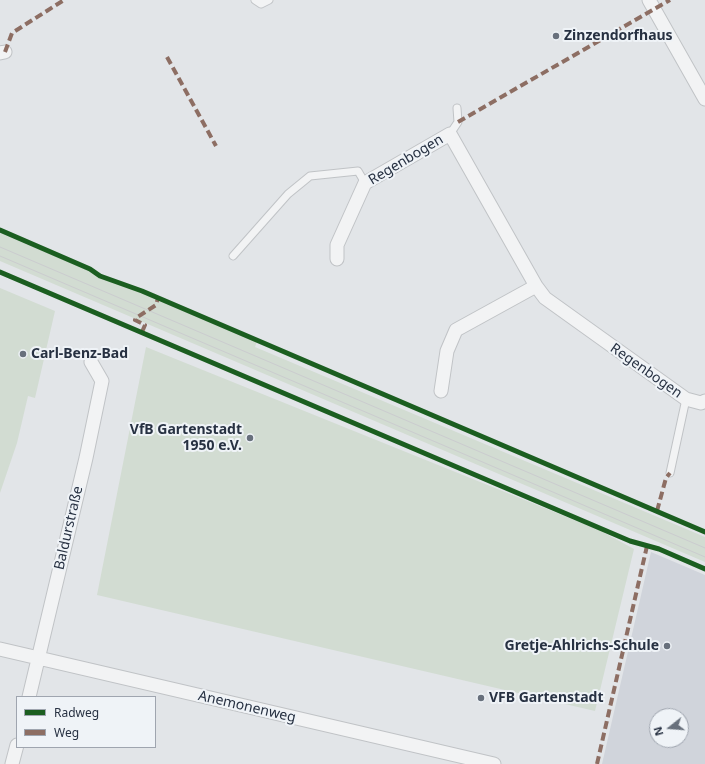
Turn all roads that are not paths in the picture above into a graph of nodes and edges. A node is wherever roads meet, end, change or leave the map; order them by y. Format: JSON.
{"nodes":[{"id":1,"x":255,"y":0,"type":"edge"},
{"id":2,"x":268,"y":0,"type":"edge"},
{"id":3,"x":649,"y":0,"type":"edge"},
{"id":4,"x":705,"y":99,"type":"edge"},
{"id":5,"x":457,"y":108,"type":"dead end"},
{"id":6,"x":450,"y":134,"type":"junction"},
{"id":7,"x":365,"y":183,"type":"junction"},
{"id":8,"x":232,"y":256,"type":"dead end"},
{"id":9,"x":337,"y":259,"type":"dead end"},
{"id":10,"x":536,"y":286,"type":"junction"},
{"id":11,"x":90,"y":362,"type":"dead end"},
{"id":12,"x":441,"y":391,"type":"dead end"},
{"id":13,"x":686,"y":399,"type":"junction"},
{"id":14,"x":705,"y":401,"type":"edge"},
{"id":15,"x":670,"y":473,"type":"dead end"},
{"id":16,"x":0,"y":649,"type":"edge"},
{"id":17,"x":39,"y":658,"type":"junction"},
{"id":18,"x":29,"y":696,"type":"edge"},
{"id":19,"x":16,"y":748,"type":"edge"},
{"id":20,"x":12,"y":764,"type":"edge"},
{"id":21,"x":494,"y":764,"type":"edge"}],
"edges":[{"from":1,"to":2,"type":"lane"},
{"from":3,"to":4,"type":"street"},
{"from":5,"to":6,"type":"lane"},
{"from":6,"to":7,"type":"street","name":"Regenbogen"},
{"from":6,"to":10,"type":"street","name":"Regenbogen"},
{"from":7,"to":8,"type":"lane"},
{"from":7,"to":9,"type":"street","name":"Regenbogen"},
{"from":10,"to":12,"type":"street"},
{"from":10,"to":13,"type":"street","name":"Regenbogen"},
{"from":11,"to":17,"type":"street","name":"Baldurstraße"},
{"from":13,"to":14,"type":"street","name":"Regenbogen"},
{"from":13,"to":15,"type":"lane"},
{"from":16,"to":17,"type":"street","name":"Anemonenweg"},
{"from":17,"to":18,"type":"street","name":"Baldurstraße"},
{"from":17,"to":21,"type":"street","name":"Anemonenweg"},
{"from":19,"to":20,"type":"street"}]}
